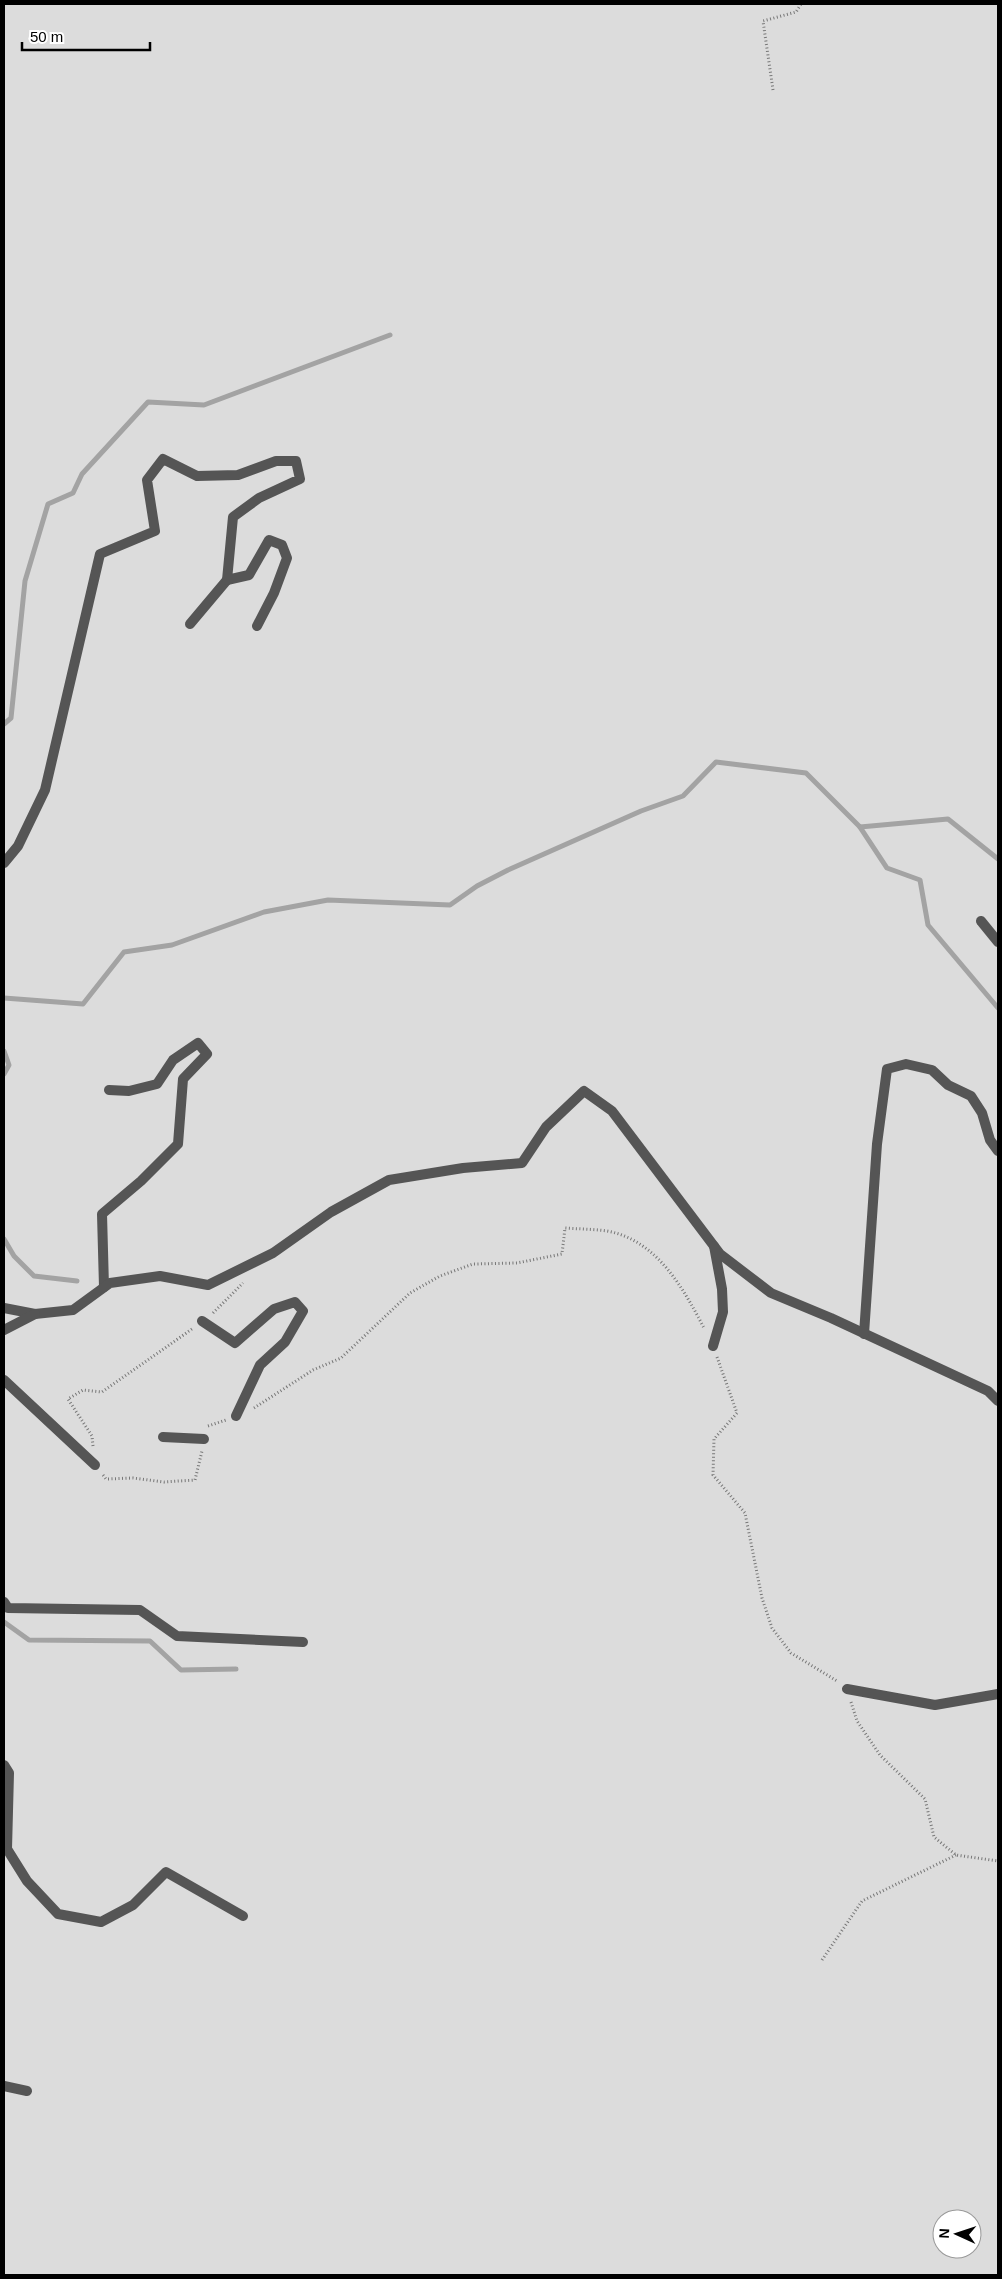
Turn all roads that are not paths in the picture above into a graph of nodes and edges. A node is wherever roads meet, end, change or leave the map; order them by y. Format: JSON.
{"nodes":[{"id":1,"x":227,"y":580,"type":"junction"},
{"id":2,"x":190,"y":624,"type":"dead end"},
{"id":3,"x":257,"y":626,"type":"dead end"},
{"id":4,"x":4,"y":864,"type":"edge"},
{"id":5,"x":980,"y":921,"type":"dead end"},
{"id":6,"x":998,"y":942,"type":"edge"},
{"id":7,"x":109,"y":1090,"type":"dead end"},
{"id":8,"x":998,"y":1151,"type":"edge"},
{"id":9,"x":713,"y":1244,"type":"junction"},
{"id":10,"x":104,"y":1287,"type":"junction"},
{"id":11,"x":4,"y":1308,"type":"edge"},
{"id":12,"x":35,"y":1314,"type":"junction"},
{"id":13,"x":202,"y":1321,"type":"road end"},
{"id":14,"x":4,"y":1330,"type":"edge"},
{"id":15,"x":864,"y":1334,"type":"junction"},
{"id":16,"x":713,"y":1346,"type":"road end"},
{"id":17,"x":4,"y":1380,"type":"edge"},
{"id":18,"x":998,"y":1401,"type":"edge"},
{"id":19,"x":236,"y":1416,"type":"road end"},
{"id":20,"x":163,"y":1437,"type":"dead end"},
{"id":21,"x":204,"y":1439,"type":"road end"},
{"id":22,"x":96,"y":1465,"type":"road end"},
{"id":23,"x":4,"y":1602,"type":"edge"},
{"id":24,"x":303,"y":1642,"type":"dead end"},
{"id":25,"x":847,"y":1689,"type":"road end"},
{"id":26,"x":998,"y":1694,"type":"edge"},
{"id":27,"x":4,"y":1765,"type":"edge"},
{"id":28,"x":243,"y":1916,"type":"dead end"},
{"id":29,"x":4,"y":2086,"type":"edge"},
{"id":30,"x":27,"y":2091,"type":"dead end"}],
"edges":[{"from":1,"to":2,"type":"lane"},
{"from":1,"to":3,"type":"lane"},
{"from":1,"to":4,"type":"lane"},
{"from":5,"to":6,"type":"lane"},
{"from":7,"to":10,"type":"lane"},
{"from":8,"to":15,"type":"lane"},
{"from":9,"to":10,"type":"lane"},
{"from":9,"to":15,"type":"lane"},
{"from":9,"to":16,"type":"lane"},
{"from":10,"to":12,"type":"lane"},
{"from":11,"to":12,"type":"lane"},
{"from":12,"to":14,"type":"lane"},
{"from":13,"to":19,"type":"lane"},
{"from":15,"to":18,"type":"lane"},
{"from":17,"to":22,"type":"lane"},
{"from":20,"to":21,"type":"lane"},
{"from":23,"to":24,"type":"lane"},
{"from":25,"to":26,"type":"lane"},
{"from":27,"to":28,"type":"lane"},
{"from":29,"to":30,"type":"lane"}]}
